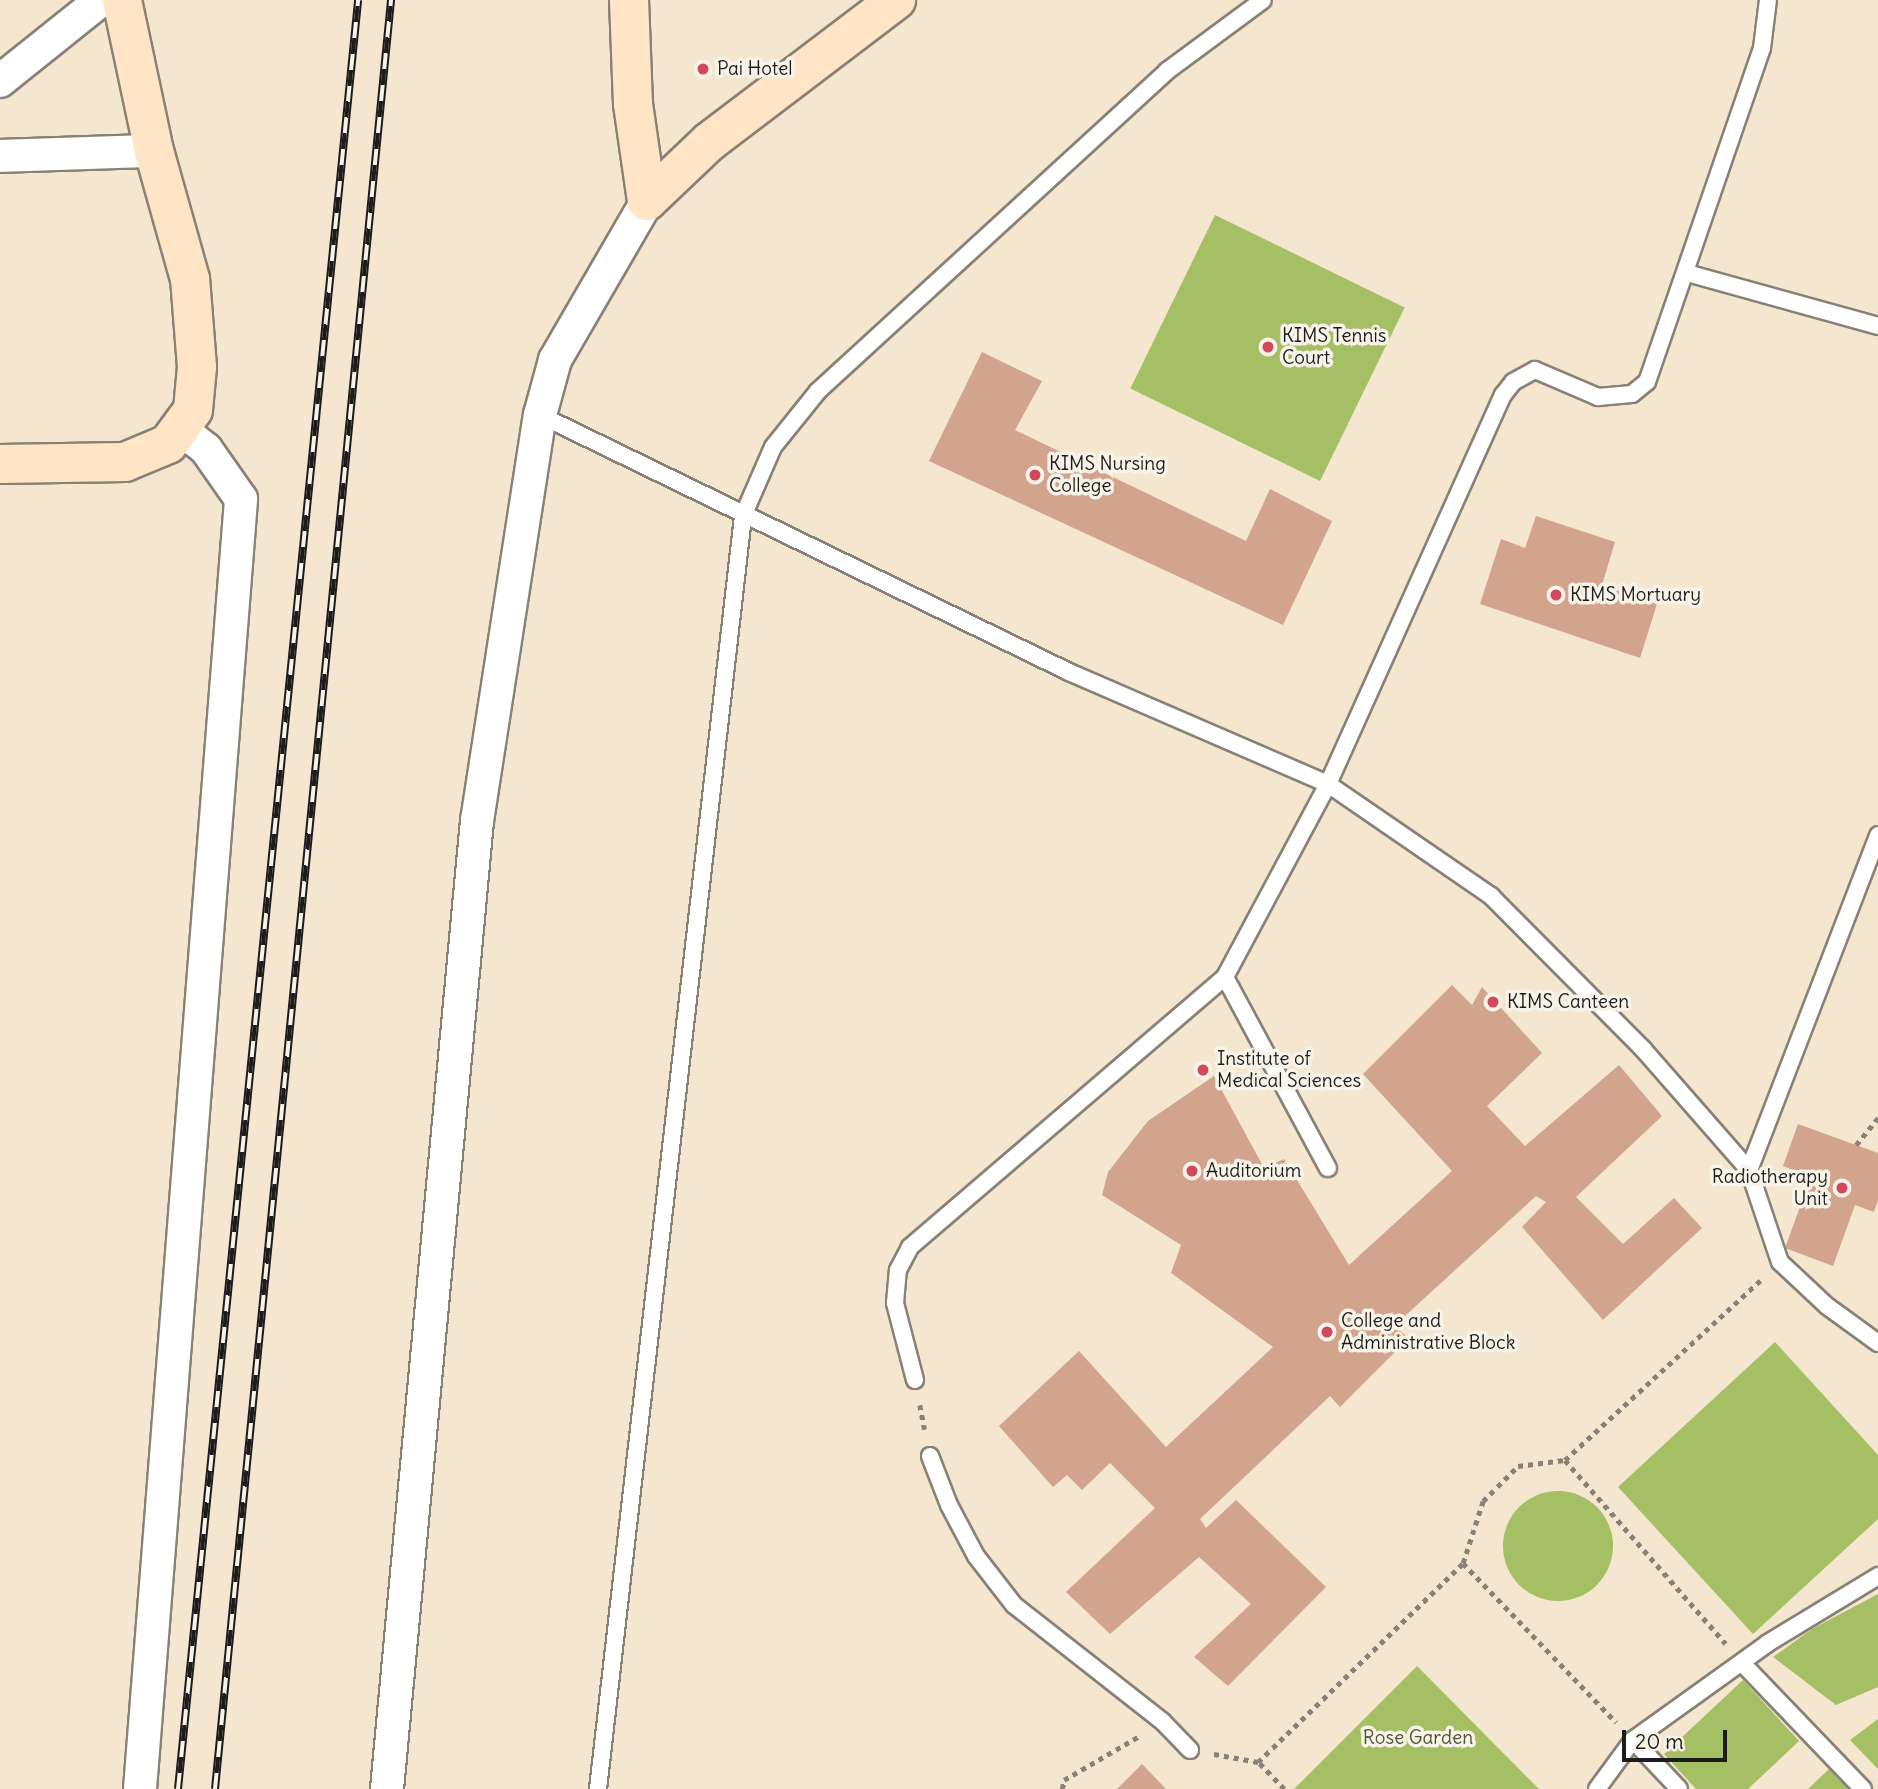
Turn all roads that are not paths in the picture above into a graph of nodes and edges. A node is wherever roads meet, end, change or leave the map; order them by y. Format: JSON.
{"nodes":[{"id":1,"x":101,"y":0,"type":"edge"},
{"id":2,"x":122,"y":0,"type":"edge"},
{"id":3,"x":629,"y":0,"type":"edge"},
{"id":4,"x":897,"y":0,"type":"edge"},
{"id":5,"x":1263,"y":0,"type":"edge"},
{"id":6,"x":1769,"y":0,"type":"edge"},
{"id":7,"x":0,"y":81,"type":"edge"},
{"id":8,"x":154,"y":151,"type":"junction"},
{"id":9,"x":0,"y":156,"type":"edge"},
{"id":10,"x":647,"y":201,"type":"junction"},
{"id":11,"x":1687,"y":273,"type":"junction"},
{"id":12,"x":1878,"y":326,"type":"edge"},
{"id":13,"x":540,"y":415,"type":"junction"},
{"id":14,"x":180,"y":429,"type":"junction"},
{"id":15,"x":0,"y":464,"type":"edge"},
{"id":16,"x":743,"y":516,"type":"junction"},
{"id":17,"x":1328,"y":784,"type":"junction"},
{"id":18,"x":1878,"y":835,"type":"edge"},
{"id":19,"x":1225,"y":977,"type":"junction"},
{"id":20,"x":1328,"y":1168,"type":"dead end"},
{"id":21,"x":1749,"y":1170,"type":"junction"},
{"id":22,"x":1878,"y":1343,"type":"edge"},
{"id":23,"x":915,"y":1380,"type":"road end"},
{"id":24,"x":930,"y":1456,"type":"road end"},
{"id":25,"x":1878,"y":1576,"type":"edge"},
{"id":26,"x":1743,"y":1664,"type":"junction"},
{"id":27,"x":1633,"y":1740,"type":"junction"},
{"id":28,"x":1190,"y":1750,"type":"road end"},
{"id":29,"x":140,"y":1789,"type":"edge"},
{"id":30,"x":387,"y":1789,"type":"edge"},
{"id":31,"x":598,"y":1789,"type":"edge"},
{"id":32,"x":1598,"y":1789,"type":"edge"},
{"id":33,"x":1679,"y":1789,"type":"edge"},
{"id":34,"x":1863,"y":1789,"type":"edge"}],
"edges":[{"from":1,"to":7,"type":"street"},
{"from":2,"to":8,"type":"street"},
{"from":3,"to":10,"type":"street"},
{"from":4,"to":10,"type":"street"},
{"from":5,"to":16,"type":"lane"},
{"from":6,"to":11,"type":"lane"},
{"from":8,"to":9,"type":"street"},
{"from":8,"to":14,"type":"street"},
{"from":10,"to":13,"type":"street"},
{"from":11,"to":12,"type":"lane"},
{"from":11,"to":17,"type":"lane"},
{"from":13,"to":16,"type":"lane"},
{"from":13,"to":30,"type":"street"},
{"from":14,"to":15,"type":"street"},
{"from":14,"to":29,"type":"street"},
{"from":16,"to":17,"type":"lane"},
{"from":16,"to":31,"type":"lane"},
{"from":17,"to":19,"type":"lane"},
{"from":17,"to":21,"type":"lane"},
{"from":18,"to":21,"type":"lane"},
{"from":19,"to":20,"type":"lane"},
{"from":19,"to":23,"type":"lane"},
{"from":21,"to":22,"type":"lane"},
{"from":24,"to":28,"type":"lane"},
{"from":25,"to":26,"type":"lane"},
{"from":26,"to":27,"type":"lane"},
{"from":26,"to":34,"type":"lane"},
{"from":27,"to":32,"type":"lane"},
{"from":27,"to":33,"type":"lane"}]}
